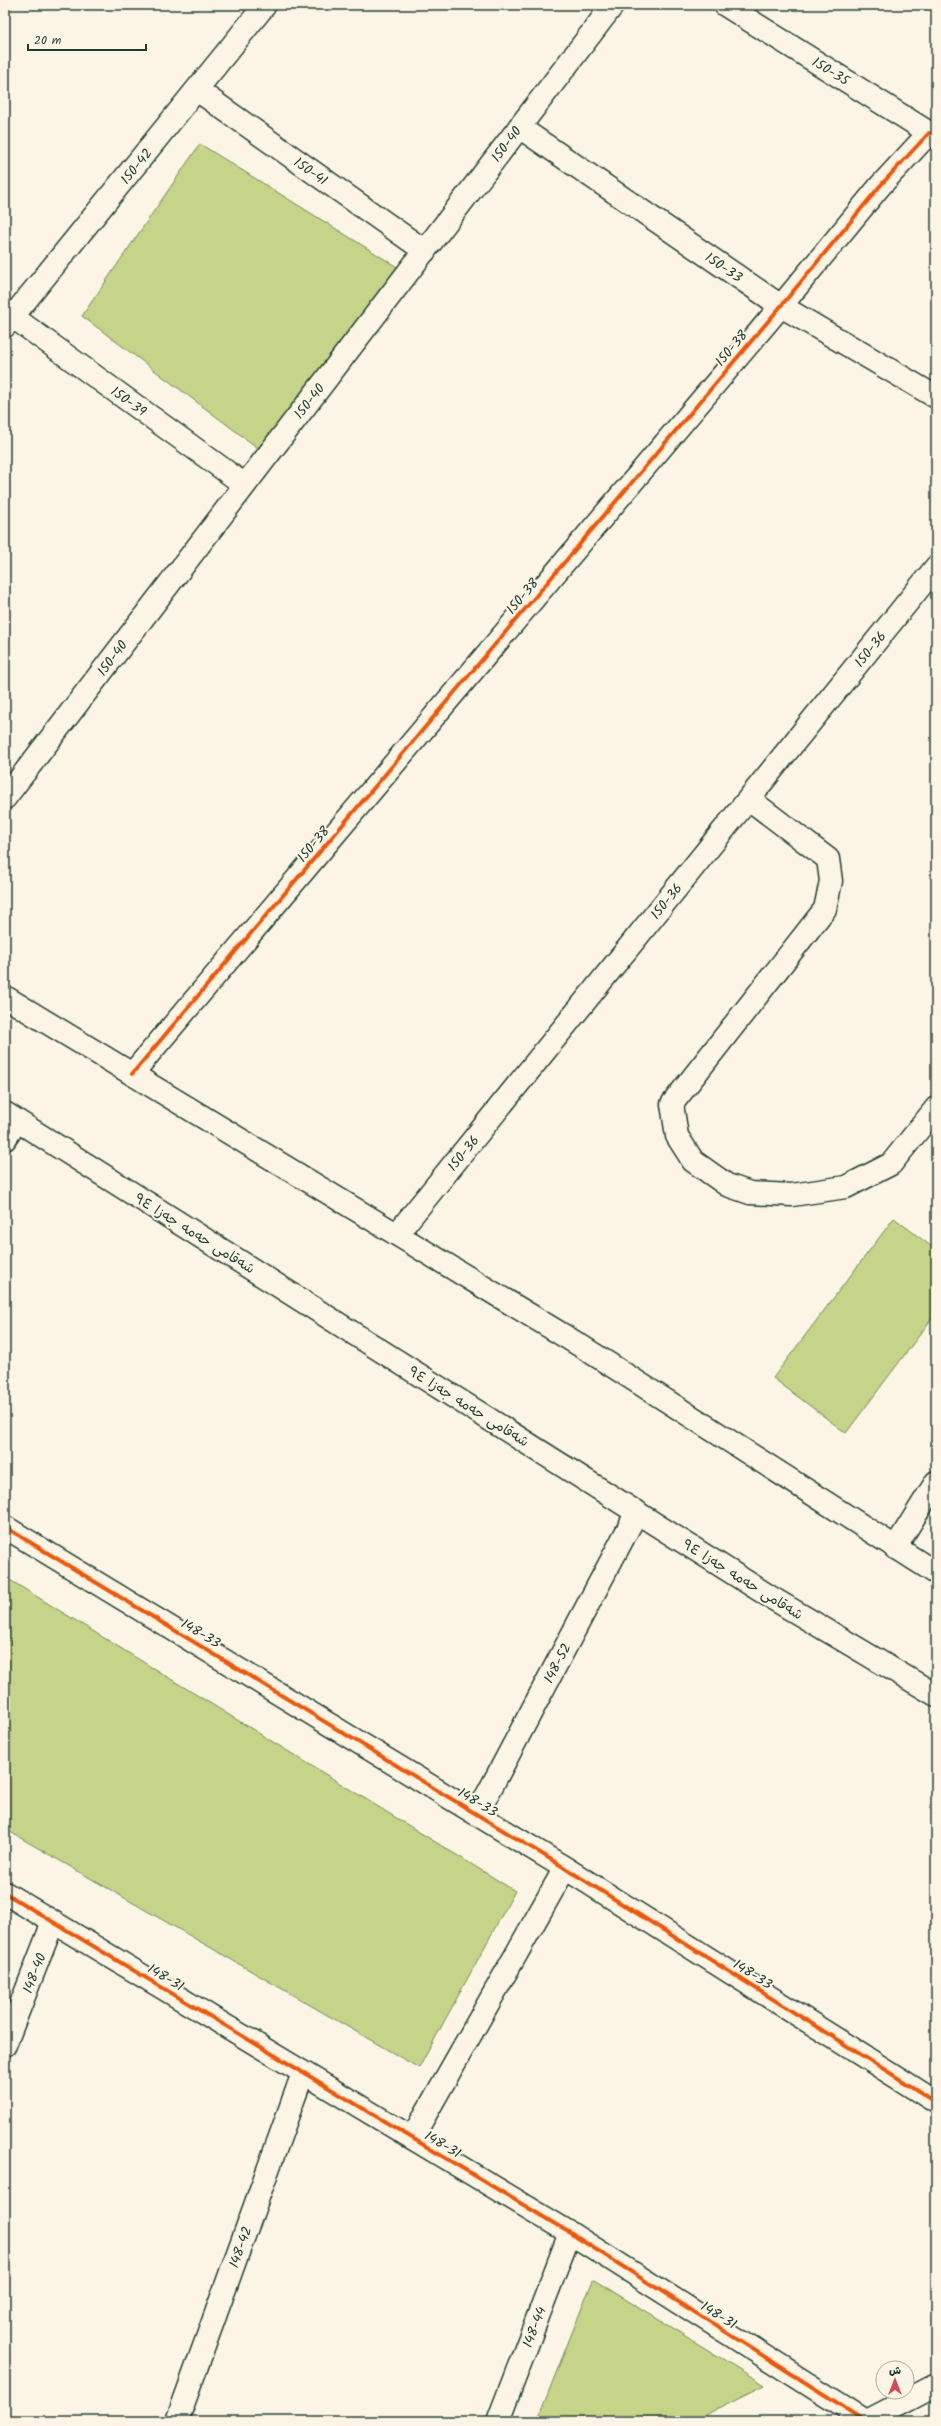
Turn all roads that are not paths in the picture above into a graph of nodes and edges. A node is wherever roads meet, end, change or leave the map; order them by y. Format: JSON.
{"nodes":[{"id":1,"x":265,"y":5,"type":"edge"},
{"id":2,"x":613,"y":5,"type":"edge"},
{"id":3,"x":725,"y":5,"type":"edge"},
{"id":4,"x":197,"y":90,"type":"junction"},
{"id":5,"x":519,"y":128,"type":"junction"},
{"id":6,"x":933,"y":135,"type":"edge"},
{"id":7,"x":424,"y":252,"type":"junction"},
{"id":8,"x":781,"y":306,"type":"junction"},
{"id":9,"x":9,"y":322,"type":"edge"},
{"id":10,"x":936,"y":396,"type":"edge"},
{"id":11,"x":245,"y":485,"type":"junction"},
{"id":12,"x":936,"y":567,"type":"edge"},
{"id":13,"x":5,"y":798,"type":"edge"},
{"id":14,"x":749,"y":799,"type":"junction"},
{"id":15,"x":5,"y":997,"type":"edge"},
{"id":16,"x":132,"y":1074,"type":"junction"},
{"id":17,"x":936,"y":1108,"type":"edge"},
{"id":18,"x":11,"y":1117,"type":"edge"},
{"id":19,"x":5,"y":1139,"type":"edge"},
{"id":20,"x":397,"y":1234,"type":"junction"},
{"id":21,"x":936,"y":1482,"type":"edge"},
{"id":22,"x":637,"y":1512,"type":"junction"},
{"id":23,"x":5,"y":1526,"type":"edge"},
{"id":24,"x":895,"y":1548,"type":"junction"},
{"id":25,"x":936,"y":1573,"type":"edge"},
{"id":26,"x":936,"y":1695,"type":"edge"},
{"id":27,"x":477,"y":1814,"type":"junction"},
{"id":28,"x":565,"y":1868,"type":"junction"},
{"id":29,"x":5,"y":1893,"type":"edge"},
{"id":30,"x":54,"y":1922,"type":"junction"},
{"id":31,"x":5,"y":2045,"type":"edge"},
{"id":32,"x":304,"y":2073,"type":"junction"},
{"id":33,"x":936,"y":2102,"type":"edge"},
{"id":34,"x":412,"y":2138,"type":"junction"},
{"id":35,"x":570,"y":2233,"type":"junction"},
{"id":36,"x":936,"y":2384,"type":"edge"},
{"id":37,"x":177,"y":2421,"type":"edge"},
{"id":38,"x":498,"y":2421,"type":"edge"},
{"id":39,"x":866,"y":2421,"type":"edge"}],
"edges":[{"from":1,"to":4,"type":"street","name":"150-42"},
{"from":2,"to":5,"type":"street","name":"150-40"},
{"from":3,"to":6,"type":"street","name":"150-35"},
{"from":4,"to":7,"type":"street","name":"150-41"},
{"from":4,"to":9,"type":"street","name":"150-42"},
{"from":5,"to":7,"type":"street","name":"150-40"},
{"from":5,"to":8,"type":"street","name":"150-33"},
{"from":6,"to":8,"type":"street","name":"150-38"},
{"from":7,"to":11,"type":"street","name":"150-40"},
{"from":8,"to":10,"type":"street","name":"150-33"},
{"from":8,"to":16,"type":"street","name":"150-38"},
{"from":9,"to":11,"type":"street","name":"150-39"},
{"from":11,"to":13,"type":"street","name":"150-40"},
{"from":12,"to":14,"type":"street","name":"150-36"},
{"from":14,"to":17,"type":"street"},
{"from":14,"to":20,"type":"street","name":"150-36"},
{"from":15,"to":16,"type":"street"},
{"from":16,"to":20,"type":"street"},
{"from":18,"to":19,"type":"street"},
{"from":18,"to":22,"type":"street","name":"شەقامی حەمە جەزا ٩٤"},
{"from":20,"to":24,"type":"street"},
{"from":21,"to":24,"type":"street"},
{"from":22,"to":26,"type":"street","name":"شەقامی حەمە جەزا ٩٤"},
{"from":22,"to":27,"type":"street","name":"148-52"},
{"from":23,"to":27,"type":"street","name":"148-33"},
{"from":24,"to":25,"type":"street"},
{"from":27,"to":28,"type":"street","name":"148-33"},
{"from":28,"to":33,"type":"street","name":"148-33"},
{"from":28,"to":34,"type":"street"},
{"from":29,"to":30,"type":"street","name":"148-31"},
{"from":30,"to":31,"type":"street","name":"148-40"},
{"from":30,"to":32,"type":"street","name":"148-31"},
{"from":32,"to":34,"type":"street","name":"148-31"},
{"from":32,"to":37,"type":"street","name":"148-42"},
{"from":34,"to":35,"type":"street","name":"148-31"},
{"from":35,"to":38,"type":"street","name":"148-44"},
{"from":35,"to":39,"type":"street","name":"148-31"},
{"from":36,"to":39,"type":"street"}]}
